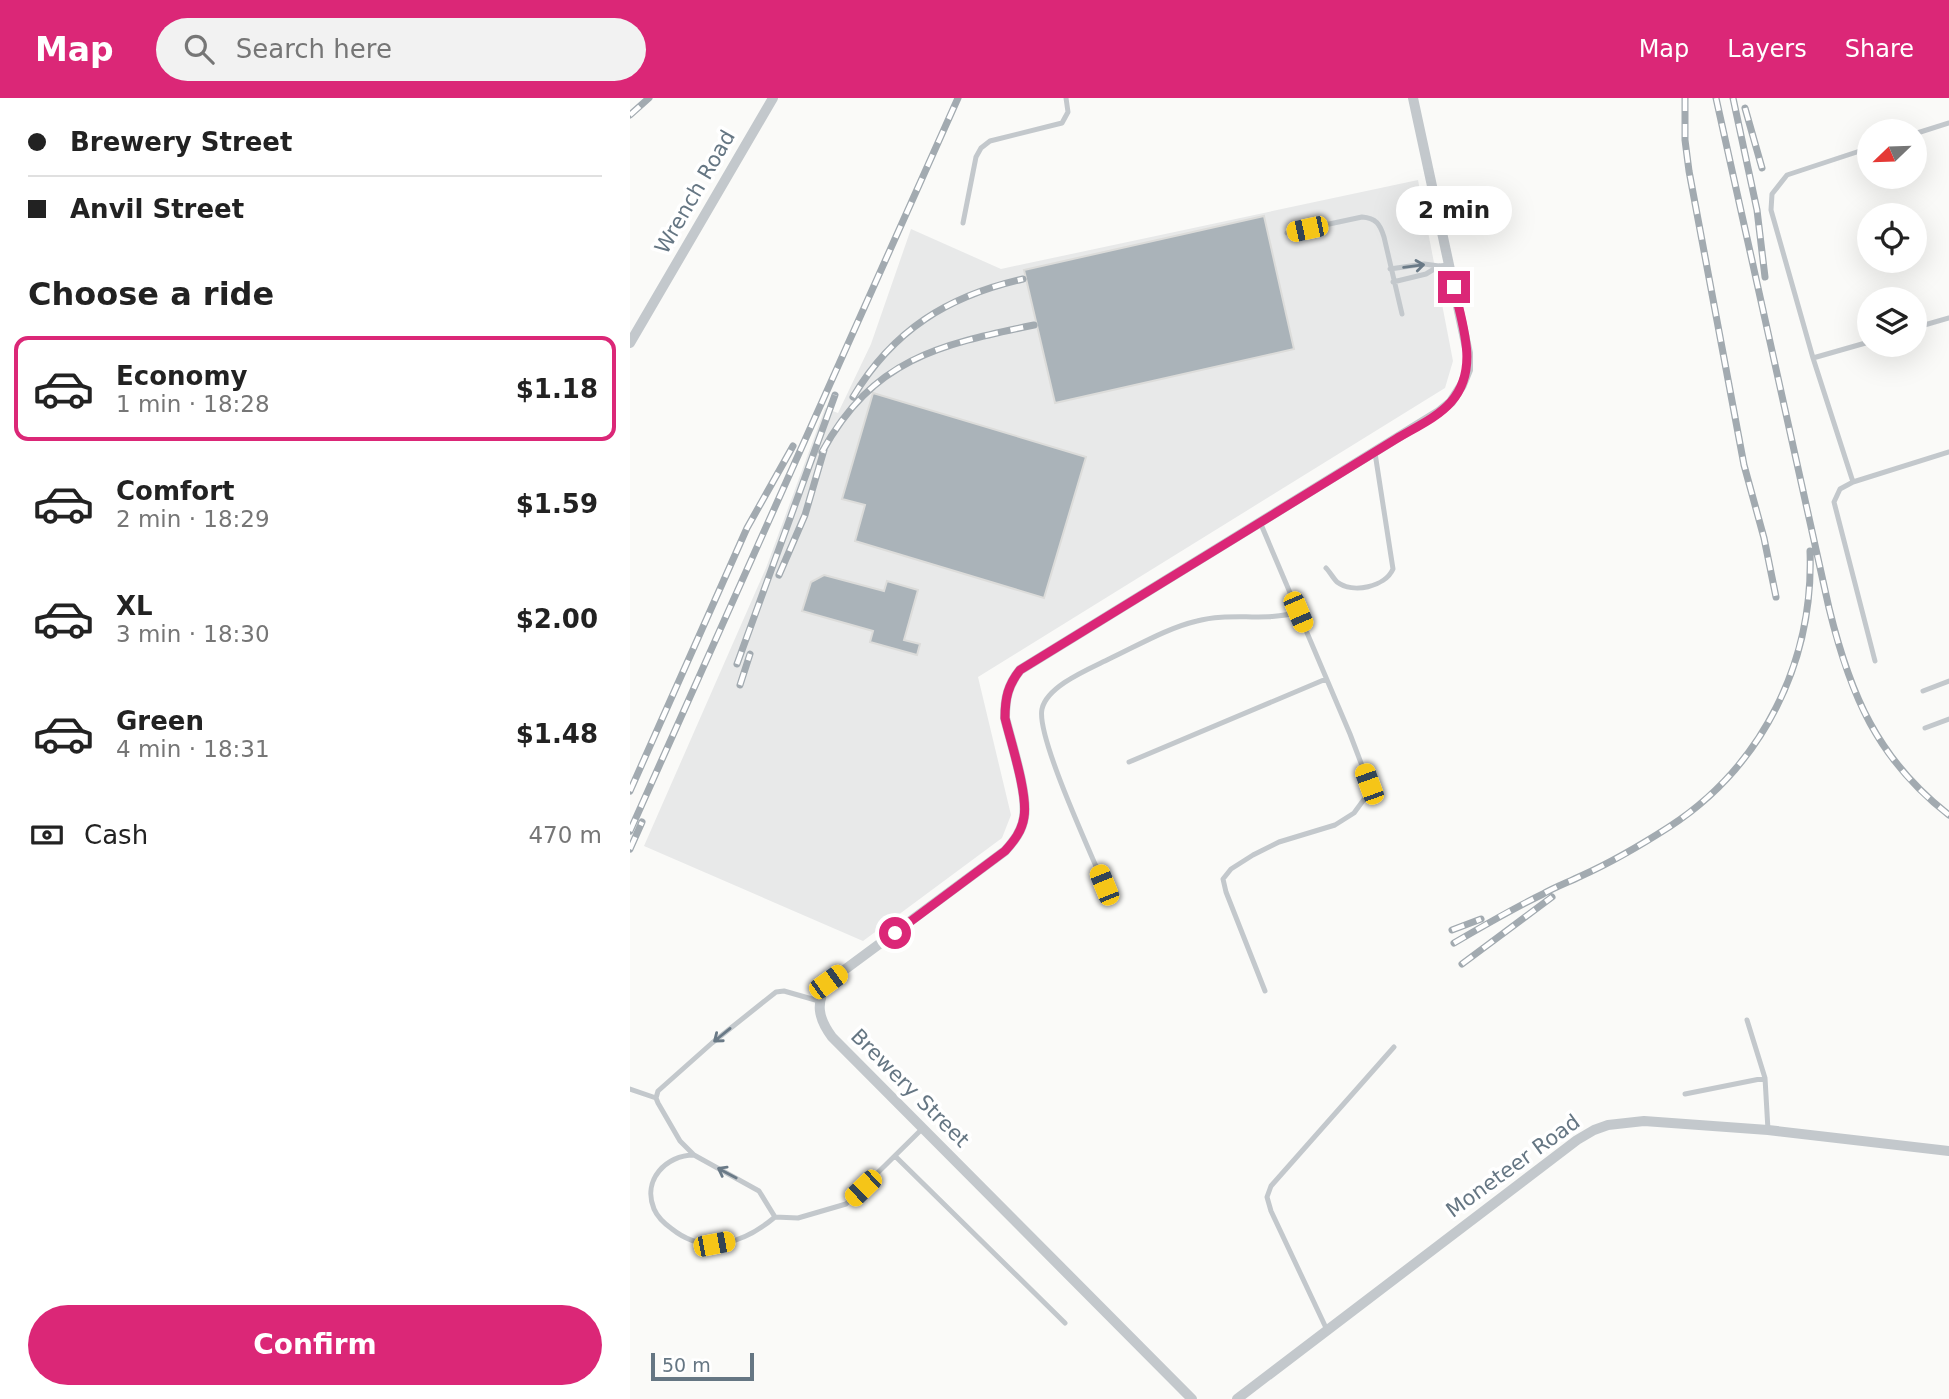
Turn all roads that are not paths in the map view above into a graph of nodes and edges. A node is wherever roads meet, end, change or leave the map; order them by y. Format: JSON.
{"nodes":[{"id":1,"x":773,"y":98,"type":"edge"},
{"id":2,"x":1066,"y":98,"type":"edge"},
{"id":3,"x":1413,"y":98,"type":"edge"},
{"id":4,"x":1949,"y":123,"type":"edge"},
{"id":5,"x":1927,"y":130,"type":"edge"},
{"id":6,"x":1857,"y":152,"type":"edge"},
{"id":7,"x":963,"y":223,"type":"dead end"},
{"id":8,"x":1287,"y":233,"type":"dead end"},
{"id":9,"x":1444,"y":266,"type":"junction"},
{"id":10,"x":1390,"y":269,"type":"junction"},
{"id":11,"x":1394,"y":282,"type":"junction"},
{"id":12,"x":1402,"y":314,"type":"dead end"},
{"id":13,"x":1949,"y":318,"type":"edge"},
{"id":14,"x":1927,"y":324,"type":"edge"},
{"id":15,"x":630,"y":342,"type":"edge"},
{"id":16,"x":1857,"y":345,"type":"edge"},
{"id":17,"x":1813,"y":358,"type":"junction"},
{"id":18,"x":1949,"y":452,"type":"edge"},
{"id":19,"x":1375,"y":453,"type":"junction"},
{"id":20,"x":1853,"y":482,"type":"junction"},
{"id":21,"x":1260,"y":522,"type":"junction"},
{"id":22,"x":1326,"y":568,"type":"dead end"},
{"id":23,"x":1298,"y":612,"type":"junction"},
{"id":24,"x":1875,"y":661,"type":"dead end"},
{"id":25,"x":1326,"y":679,"type":"junction"},
{"id":26,"x":1949,"y":681,"type":"edge"},
{"id":27,"x":1923,"y":691,"type":"dead end"},
{"id":28,"x":1949,"y":719,"type":"edge"},
{"id":29,"x":1925,"y":728,"type":"dead end"},
{"id":30,"x":1129,"y":761,"type":"dead end"},
{"id":31,"x":1104,"y":885,"type":"dead end"},
{"id":32,"x":1265,"y":990,"type":"dead end"},
{"id":33,"x":819,"y":1001,"type":"junction"},
{"id":34,"x":1747,"y":1020,"type":"dead end"},
{"id":35,"x":1394,"y":1047,"type":"dead end"},
{"id":36,"x":1765,"y":1078,"type":"junction"},
{"id":37,"x":630,"y":1089,"type":"edge"},
{"id":38,"x":1685,"y":1094,"type":"dead end"},
{"id":39,"x":656,"y":1098,"type":"junction"},
{"id":40,"x":922,"y":1129,"type":"junction"},
{"id":41,"x":1768,"y":1130,"type":"junction"},
{"id":42,"x":1949,"y":1151,"type":"edge"},
{"id":43,"x":694,"y":1155,"type":"junction"},
{"id":44,"x":895,"y":1156,"type":"junction"},
{"id":45,"x":775,"y":1217,"type":"junction"},
{"id":46,"x":1065,"y":1322,"type":"dead end"},
{"id":47,"x":1327,"y":1330,"type":"junction"},
{"id":48,"x":1192,"y":1399,"type":"edge"},
{"id":49,"x":1237,"y":1399,"type":"edge"}],
"edges":[{"from":1,"to":15,"type":"street","name":"Wrench Road"},
{"from":2,"to":7,"type":"lane"},
{"from":3,"to":9,"type":"street"},
{"from":4,"to":5,"type":"lane"},
{"from":6,"to":17,"type":"lane"},
{"from":8,"to":10,"type":"lane"},
{"from":10,"to":9,"type":"lane","one_way":true},
{"from":9,"to":11,"type":"lane"},
{"from":9,"to":19,"type":"street"},
{"from":10,"to":11,"type":"lane"},
{"from":11,"to":12,"type":"lane"},
{"from":13,"to":14,"type":"lane"},
{"from":16,"to":17,"type":"lane"},
{"from":17,"to":20,"type":"lane"},
{"from":18,"to":20,"type":"lane"},
{"from":19,"to":21,"type":"street"},
{"from":19,"to":22,"type":"lane"},
{"from":20,"to":24,"type":"lane"},
{"from":21,"to":23,"type":"lane"},
{"from":21,"to":33,"type":"street"},
{"from":23,"to":25,"type":"lane"},
{"from":23,"to":31,"type":"lane"},
{"from":25,"to":30,"type":"lane"},
{"from":25,"to":32,"type":"lane"},
{"from":26,"to":27,"type":"lane"},
{"from":28,"to":29,"type":"lane"},
{"from":33,"to":39,"type":"lane","one_way":true},
{"from":33,"to":40,"type":"street","name":"Brewery Street"},
{"from":34,"to":36,"type":"lane"},
{"from":35,"to":47,"type":"lane"},
{"from":36,"to":38,"type":"lane"},
{"from":36,"to":41,"type":"lane"},
{"from":37,"to":39,"type":"lane"},
{"from":39,"to":43,"type":"lane"},
{"from":40,"to":44,"type":"lane"},
{"from":40,"to":48,"type":"street","name":"Brewery Street"},
{"from":41,"to":42,"type":"street","name":"Moneteer Road"},
{"from":41,"to":47,"type":"street","name":"Moneteer Road"},
{"from":45,"to":43,"type":"lane","one_way":true},
{"from":43,"to":45,"type":"lane"},
{"from":44,"to":45,"type":"lane"},
{"from":44,"to":46,"type":"lane"},
{"from":47,"to":49,"type":"street","name":"Moneteer Road"}]}
